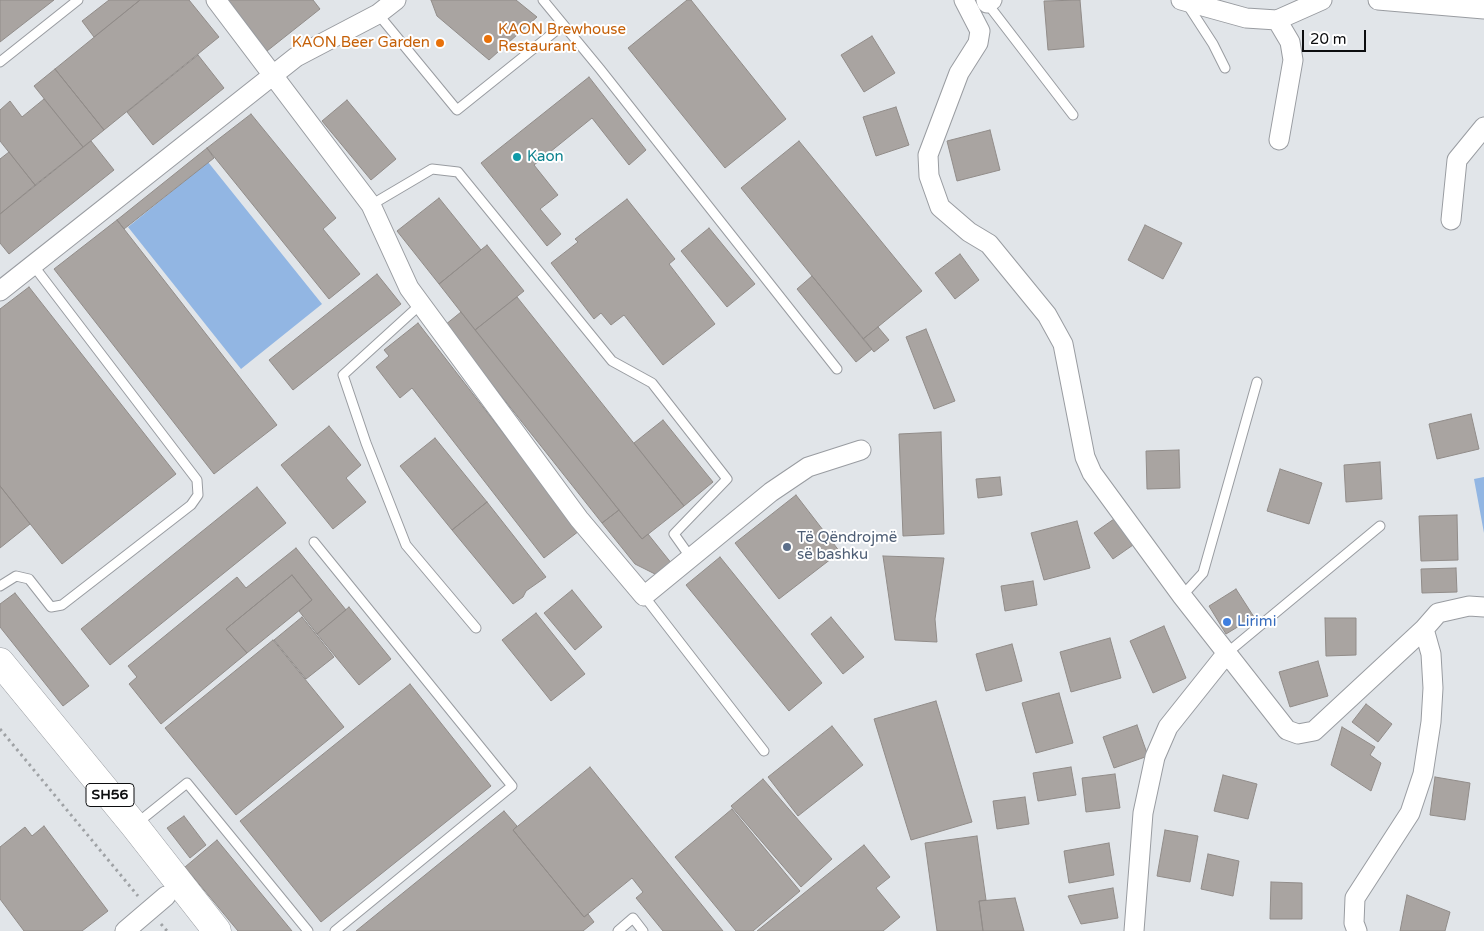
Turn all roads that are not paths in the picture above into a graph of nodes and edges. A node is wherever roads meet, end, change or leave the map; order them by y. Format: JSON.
{"nodes":[{"id":1,"x":78,"y":0,"type":"edge"},
{"id":2,"x":216,"y":0,"type":"edge"},
{"id":3,"x":396,"y":0,"type":"edge"},
{"id":4,"x":543,"y":0,"type":"edge"},
{"id":5,"x":964,"y":0,"type":"edge"},
{"id":6,"x":1322,"y":0,"type":"edge"},
{"id":7,"x":1378,"y":0,"type":"edge"},
{"id":8,"x":988,"y":1,"type":"edge"},
{"id":9,"x":1183,"y":1,"type":"edge"},
{"id":10,"x":1484,"y":9,"type":"edge"},
{"id":11,"x":378,"y":14,"type":"junction"},
{"id":12,"x":1277,"y":20,"type":"junction"},
{"id":13,"x":563,"y":25,"type":"junction"},
{"id":14,"x":0,"y":62,"type":"edge"},
{"id":15,"x":1225,"y":68,"type":"dead end"},
{"id":16,"x":272,"y":76,"type":"junction"},
{"id":17,"x":1073,"y":115,"type":"dead end"},
{"id":18,"x":1484,"y":126,"type":"edge"},
{"id":19,"x":1279,"y":140,"type":"dead end"},
{"id":20,"x":371,"y":204,"type":"junction"},
{"id":21,"x":1451,"y":220,"type":"dead end"},
{"id":22,"x":33,"y":265,"type":"junction"},
{"id":23,"x":0,"y":291,"type":"edge"},
{"id":24,"x":421,"y":304,"type":"junction"},
{"id":25,"x":837,"y":369,"type":"dead end"},
{"id":26,"x":1257,"y":382,"type":"dead end"},
{"id":27,"x":861,"y":450,"type":"dead end"},
{"id":28,"x":1380,"y":526,"type":"dead end"},
{"id":29,"x":314,"y":542,"type":"dead end"},
{"id":30,"x":691,"y":558,"type":"junction"},
{"id":31,"x":0,"y":586,"type":"edge"},
{"id":32,"x":644,"y":596,"type":"junction"},
{"id":33,"x":1182,"y":596,"type":"junction"},
{"id":34,"x":1484,"y":607,"type":"edge"},
{"id":35,"x":476,"y":628,"type":"dead end"},
{"id":36,"x":1424,"y":629,"type":"junction"},
{"id":37,"x":1228,"y":653,"type":"junction"},
{"id":38,"x":0,"y":662,"type":"edge"},
{"id":39,"x":0,"y":684,"type":"edge"},
{"id":40,"x":764,"y":751,"type":"dead end"},
{"id":41,"x":134,"y":825,"type":"junction"},
{"id":42,"x":158,"y":903,"type":"junction"},
{"id":43,"x":125,"y":931,"type":"edge"},
{"id":44,"x":194,"y":931,"type":"edge"},
{"id":45,"x":216,"y":931,"type":"edge"},
{"id":46,"x":308,"y":931,"type":"edge"},
{"id":47,"x":334,"y":931,"type":"edge"},
{"id":48,"x":618,"y":931,"type":"edge"},
{"id":49,"x":643,"y":931,"type":"edge"},
{"id":50,"x":1134,"y":931,"type":"edge"},
{"id":51,"x":1357,"y":931,"type":"edge"}],
"edges":[{"from":1,"to":14,"type":"lane"},
{"from":2,"to":16,"type":"street"},
{"from":3,"to":11,"type":"street"},
{"from":4,"to":13,"type":"lane"},
{"from":5,"to":33,"type":"street"},
{"from":6,"to":12,"type":"street"},
{"from":7,"to":10,"type":"street"},
{"from":8,"to":17,"type":"lane"},
{"from":9,"to":12,"type":"street"},
{"from":9,"to":15,"type":"lane"},
{"from":11,"to":13,"type":"lane"},
{"from":11,"to":16,"type":"street"},
{"from":12,"to":19,"type":"street"},
{"from":13,"to":25,"type":"lane"},
{"from":16,"to":20,"type":"street"},
{"from":16,"to":22,"type":"street"},
{"from":18,"to":21,"type":"street"},
{"from":20,"to":24,"type":"street"},
{"from":20,"to":30,"type":"lane"},
{"from":22,"to":23,"type":"street"},
{"from":22,"to":31,"type":"lane"},
{"from":24,"to":32,"type":"street"},
{"from":24,"to":35,"type":"lane"},
{"from":26,"to":33,"type":"lane"},
{"from":27,"to":30,"type":"street"},
{"from":28,"to":37,"type":"lane"},
{"from":29,"to":47,"type":"lane"},
{"from":30,"to":32,"type":"street"},
{"from":32,"to":40,"type":"lane"},
{"from":33,"to":37,"type":"street"},
{"from":34,"to":36,"type":"street"},
{"from":36,"to":37,"type":"street"},
{"from":36,"to":51,"type":"street"},
{"from":37,"to":50,"type":"street"},
{"from":38,"to":41,"type":"main road","number":"SH56"},
{"from":39,"to":42,"type":"main road","number":"SH56"},
{"from":41,"to":45,"type":"main road","number":"SH56"},
{"from":41,"to":46,"type":"lane"},
{"from":42,"to":43,"type":"street"},
{"from":42,"to":44,"type":"main road","number":"SH56"},
{"from":48,"to":49,"type":"lane"}]}
